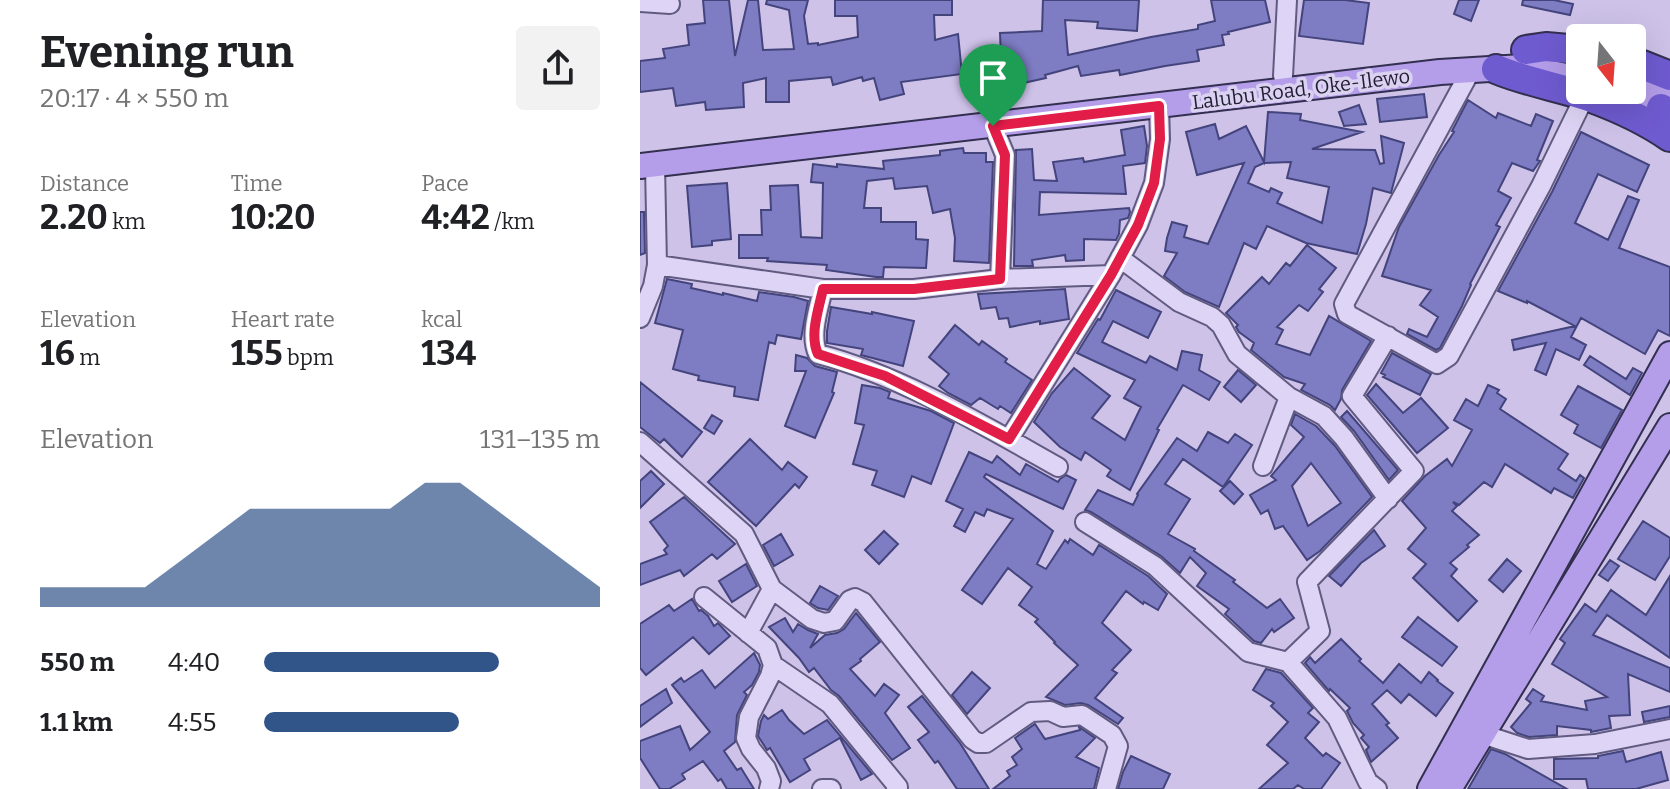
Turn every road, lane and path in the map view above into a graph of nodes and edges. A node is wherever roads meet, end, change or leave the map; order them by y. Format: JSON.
{"nodes":[{"id":1,"x":1287,"y":0,"type":"edge"},
{"id":2,"x":640,"y":2,"type":"edge"},
{"id":3,"x":670,"y":4,"type":"dead end"},
{"id":4,"x":1566,"y":49,"type":"edge"},
{"id":5,"x":1526,"y":50,"type":"junction"},
{"id":6,"x":1566,"y":57,"type":"edge"},
{"id":7,"x":1484,"y":69,"type":"junction"},
{"id":8,"x":1646,"y":75,"type":"edge"},
{"id":9,"x":1283,"y":76,"type":"junction"},
{"id":10,"x":1646,"y":85,"type":"edge"},
{"id":11,"x":1566,"y":86,"type":"edge"},
{"id":12,"x":1646,"y":94,"type":"edge"},
{"id":13,"x":1667,"y":96,"type":"edge"},
{"id":14,"x":1576,"y":104,"type":"edge"},
{"id":15,"x":1611,"y":104,"type":"edge"},
{"id":16,"x":1159,"y":106,"type":"junction"},
{"id":17,"x":993,"y":126,"type":"junction"},
{"id":18,"x":1670,"y":137,"type":"edge"},
{"id":19,"x":645,"y":160,"type":"edge"},
{"id":20,"x":657,"y":265,"type":"junction"},
{"id":21,"x":1116,"y":267,"type":"junction"},
{"id":22,"x":1000,"y":279,"type":"junction"},
{"id":23,"x":823,"y":289,"type":"junction"},
{"id":24,"x":640,"y":318,"type":"edge"},
{"id":25,"x":1388,"y":336,"type":"junction"},
{"id":26,"x":1670,"y":354,"type":"edge"},
{"id":27,"x":1289,"y":397,"type":"junction"},
{"id":28,"x":1670,"y":426,"type":"edge"},
{"id":29,"x":1009,"y":439,"type":"junction"},
{"id":30,"x":640,"y":442,"type":"edge"},
{"id":31,"x":1263,"y":466,"type":"dead end"},
{"id":32,"x":1058,"y":467,"type":"dead end"},
{"id":33,"x":1388,"y":499,"type":"junction"},
{"id":34,"x":1085,"y":522,"type":"dead end"},
{"id":35,"x":772,"y":589,"type":"junction"},
{"id":36,"x":704,"y":597,"type":"dead end"},
{"id":37,"x":748,"y":633,"type":"junction"},
{"id":38,"x":1288,"y":662,"type":"junction"},
{"id":39,"x":773,"y":665,"type":"junction"},
{"id":40,"x":1670,"y":729,"type":"edge"},
{"id":41,"x":1482,"y":734,"type":"junction"},
{"id":42,"x":769,"y":789,"type":"edge"},
{"id":43,"x":822,"y":789,"type":"edge"},
{"id":44,"x":831,"y":789,"type":"edge"},
{"id":45,"x":896,"y":789,"type":"edge"},
{"id":46,"x":1106,"y":789,"type":"edge"},
{"id":47,"x":1377,"y":789,"type":"edge"},
{"id":48,"x":1430,"y":789,"type":"edge"},
{"id":49,"x":1449,"y":789,"type":"edge"}],
"edges":[{"from":1,"to":9,"type":"street"},
{"from":2,"to":3,"type":"street"},
{"from":4,"to":5,"type":"highway"},
{"from":5,"to":6,"type":"main road","name":"Lalubu Road, Oke-Ilewo"},
{"from":5,"to":9,"type":"main road","name":"Lalubu Road, Oke-Ilewo"},
{"from":7,"to":11,"type":"highway"},
{"from":7,"to":16,"type":"main road","name":"Lalubu Road, Oke-Ilewo"},
{"from":7,"to":25,"type":"street"},
{"from":8,"to":13,"type":"highway"},
{"from":9,"to":19,"type":"main road","name":"Lalubu Road, Oke-Ilewo"},
{"from":10,"to":13,"type":"main road"},
{"from":12,"to":13,"type":"main road"},
{"from":14,"to":25,"type":"street"},
{"from":15,"to":18,"type":"highway"},
{"from":16,"to":17,"type":"main road","name":"Lalubu Road, Oke-Ilewo"},
{"from":16,"to":21,"type":"street"},
{"from":17,"to":19,"type":"main road","name":"Lalubu Road, Oke-Ilewo"},
{"from":17,"to":22,"type":"street"},
{"from":19,"to":20,"type":"street"},
{"from":20,"to":23,"type":"street"},
{"from":20,"to":24,"type":"street"},
{"from":21,"to":22,"type":"street"},
{"from":21,"to":27,"type":"street"},
{"from":21,"to":29,"type":"street"},
{"from":22,"to":23,"type":"street"},
{"from":23,"to":29,"type":"street"},
{"from":25,"to":33,"type":"street"},
{"from":26,"to":48,"type":"main road"},
{"from":27,"to":31,"type":"street"},
{"from":27,"to":33,"type":"street"},
{"from":28,"to":41,"type":"main road"},
{"from":29,"to":32,"type":"street"},
{"from":30,"to":35,"type":"street"},
{"from":33,"to":38,"type":"street"},
{"from":34,"to":38,"type":"street"},
{"from":35,"to":37,"type":"street"},
{"from":35,"to":46,"type":"street"},
{"from":36,"to":37,"type":"street"},
{"from":37,"to":39,"type":"street"},
{"from":38,"to":47,"type":"street"},
{"from":39,"to":42,"type":"street"},
{"from":39,"to":45,"type":"street"},
{"from":40,"to":41,"type":"street"},
{"from":41,"to":49,"type":"main road"},
{"from":43,"to":44,"type":"street"}]}
